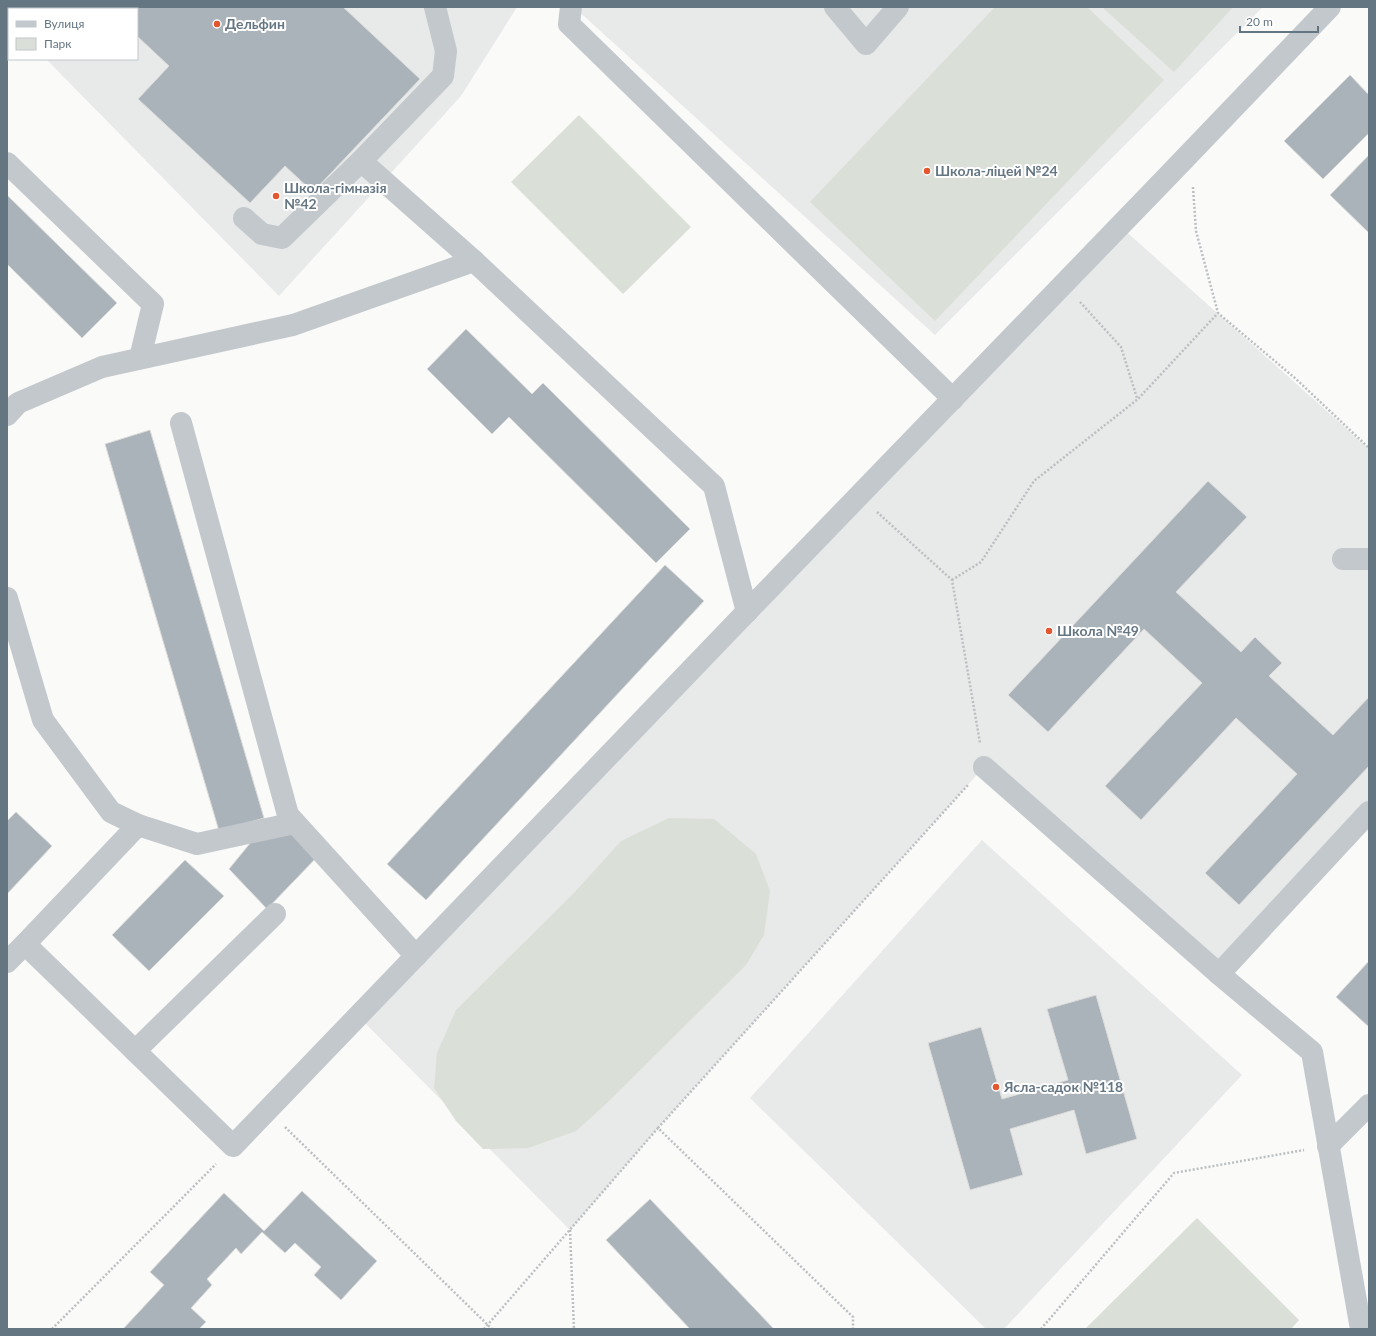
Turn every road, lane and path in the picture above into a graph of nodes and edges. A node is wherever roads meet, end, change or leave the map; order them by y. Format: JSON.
{"nodes":[{"id":1,"x":435,"y":7,"type":"edge"},
{"id":2,"x":571,"y":7,"type":"edge"},
{"id":3,"x":835,"y":7,"type":"edge"},
{"id":4,"x":898,"y":7,"type":"edge"},
{"id":5,"x":1330,"y":7,"type":"edge"},
{"id":6,"x":361,"y":161,"type":"junction"},
{"id":7,"x":7,"y":163,"type":"edge"},
{"id":8,"x":1193,"y":186,"type":"dead end"},
{"id":9,"x":244,"y":218,"type":"dead end"},
{"id":10,"x":474,"y":261,"type":"junction"},
{"id":11,"x":1051,"y":298,"type":"junction"},
{"id":12,"x":1218,"y":313,"type":"junction"},
{"id":13,"x":140,"y":358,"type":"junction"},
{"id":14,"x":953,"y":398,"type":"junction"},
{"id":15,"x":1138,"y":398,"type":"junction"},
{"id":16,"x":11,"y":403,"type":"edge"},
{"id":17,"x":181,"y":422,"type":"dead end"},
{"id":18,"x":1369,"y":448,"type":"edge"},
{"id":19,"x":859,"y":495,"type":"junction"},
{"id":20,"x":1343,"y":559,"type":"dead end"},
{"id":21,"x":1369,"y":559,"type":"edge"},
{"id":22,"x":952,"y":580,"type":"junction"},
{"id":23,"x":7,"y":598,"type":"edge"},
{"id":24,"x":747,"y":612,"type":"junction"},
{"id":25,"x":984,"y":767,"type":"junction"},
{"id":26,"x":1369,"y":812,"type":"edge"},
{"id":27,"x":295,"y":823,"type":"junction"},
{"id":28,"x":138,"y":825,"type":"junction"},
{"id":29,"x":275,"y":914,"type":"dead end"},
{"id":30,"x":25,"y":944,"type":"junction"},
{"id":31,"x":416,"y":956,"type":"junction"},
{"id":32,"x":7,"y":962,"type":"edge"},
{"id":33,"x":1219,"y":974,"type":"junction"},
{"id":34,"x":135,"y":1051,"type":"junction"},
{"id":35,"x":1369,"y":1105,"type":"edge"},
{"id":36,"x":268,"y":1110,"type":"junction"},
{"id":37,"x":658,"y":1128,"type":"junction"},
{"id":38,"x":233,"y":1146,"type":"junction"},
{"id":39,"x":1328,"y":1146,"type":"junction"},
{"id":40,"x":570,"y":1230,"type":"junction"},
{"id":41,"x":488,"y":1325,"type":"junction"},
{"id":42,"x":52,"y":1329,"type":"edge"},
{"id":43,"x":484,"y":1329,"type":"edge"},
{"id":44,"x":492,"y":1329,"type":"edge"},
{"id":45,"x":574,"y":1329,"type":"edge"},
{"id":46,"x":853,"y":1329,"type":"edge"},
{"id":47,"x":1041,"y":1329,"type":"edge"},
{"id":48,"x":1360,"y":1329,"type":"edge"}],
"edges":[{"from":1,"to":6,"type":"lane"},
{"from":2,"to":14,"type":"lane"},
{"from":3,"to":4,"type":"lane"},
{"from":5,"to":11,"type":"lane"},
{"from":6,"to":9,"type":"lane"},
{"from":6,"to":10,"type":"lane"},
{"from":7,"to":13,"type":"lane"},
{"from":8,"to":12,"type":"path"},
{"from":10,"to":13,"type":"lane"},
{"from":10,"to":24,"type":"lane"},
{"from":11,"to":14,"type":"lane"},
{"from":11,"to":15,"type":"path"},
{"from":12,"to":15,"type":"path"},
{"from":12,"to":18,"type":"path"},
{"from":13,"to":16,"type":"lane"},
{"from":14,"to":19,"type":"lane"},
{"from":15,"to":22,"type":"path"},
{"from":17,"to":27,"type":"lane"},
{"from":19,"to":22,"type":"path"},
{"from":19,"to":24,"type":"lane"},
{"from":20,"to":21,"type":"lane"},
{"from":22,"to":25,"type":"path"},
{"from":23,"to":28,"type":"lane"},
{"from":24,"to":31,"type":"lane"},
{"from":25,"to":33,"type":"lane"},
{"from":25,"to":37,"type":"path"},
{"from":26,"to":33,"type":"lane"},
{"from":27,"to":28,"type":"lane"},
{"from":27,"to":31,"type":"lane"},
{"from":28,"to":30,"type":"lane"},
{"from":29,"to":34,"type":"lane"},
{"from":30,"to":32,"type":"lane"},
{"from":30,"to":34,"type":"lane"},
{"from":31,"to":36,"type":"lane"},
{"from":33,"to":39,"type":"lane"},
{"from":34,"to":38,"type":"lane"},
{"from":35,"to":39,"type":"lane"},
{"from":36,"to":38,"type":"lane"},
{"from":36,"to":41,"type":"path"},
{"from":37,"to":40,"type":"path"},
{"from":37,"to":46,"type":"path"},
{"from":38,"to":42,"type":"path"},
{"from":39,"to":47,"type":"path"},
{"from":39,"to":48,"type":"lane"},
{"from":40,"to":41,"type":"path"},
{"from":40,"to":45,"type":"path"},
{"from":41,"to":43,"type":"path"},
{"from":41,"to":44,"type":"path"}]}
